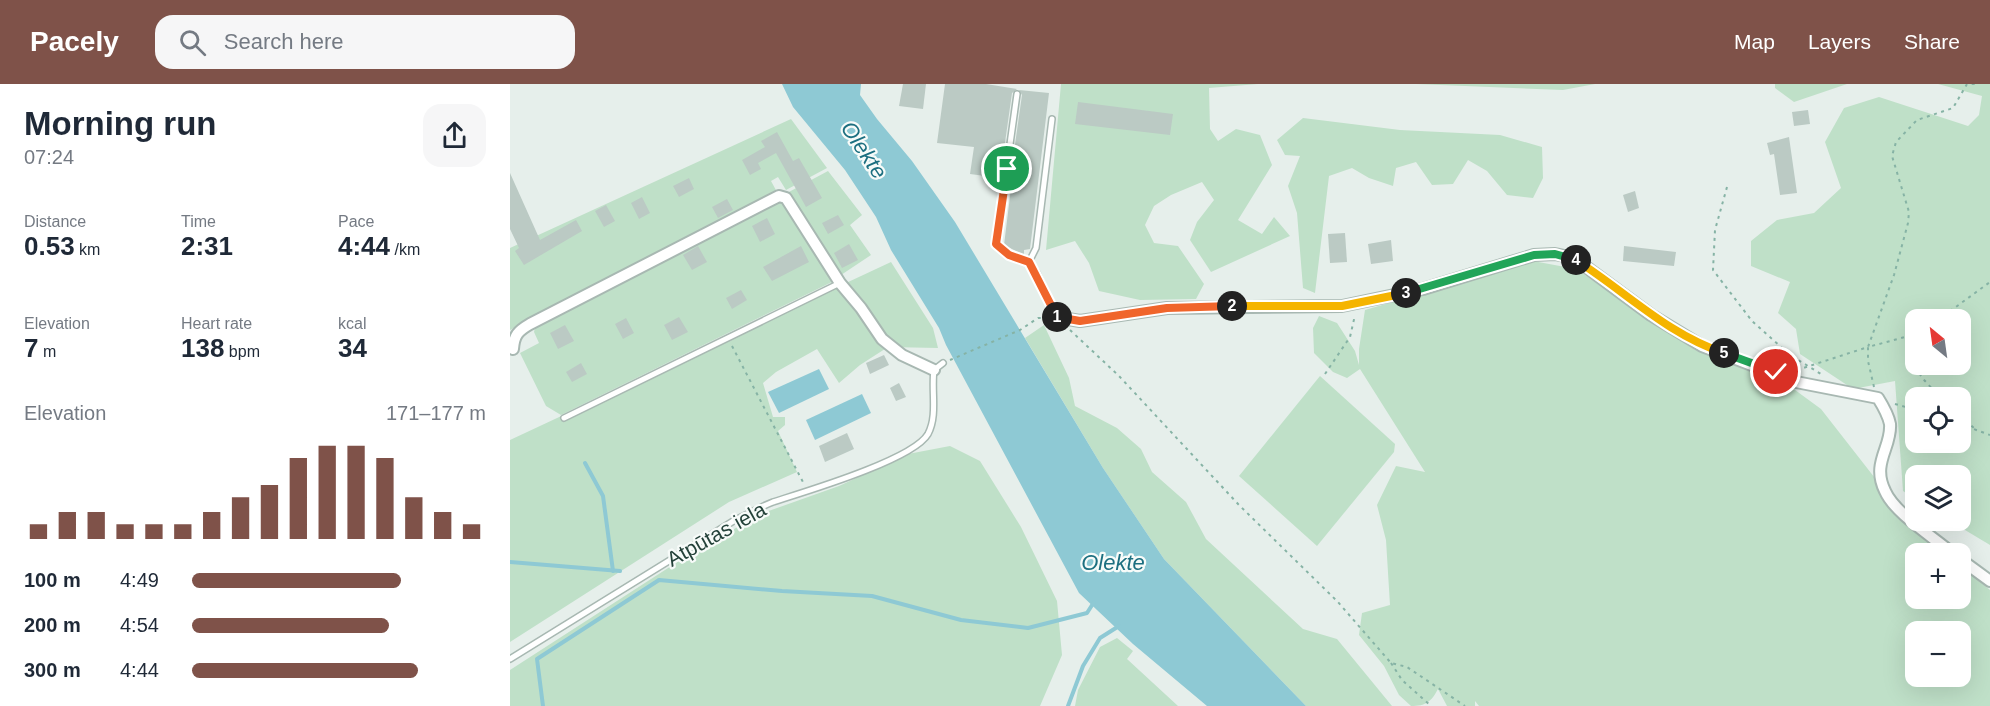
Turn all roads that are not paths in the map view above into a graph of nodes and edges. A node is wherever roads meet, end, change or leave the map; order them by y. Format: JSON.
{"nodes":[{"id":1,"x":1017,"y":94,"type":"dead end"},
{"id":2,"x":1052,"y":119,"type":"dead end"},
{"id":3,"x":1029,"y":262,"type":"junction"},
{"id":4,"x":840,"y":283,"type":"junction"},
{"id":5,"x":1056,"y":317,"type":"joint"},
{"id":6,"x":513,"y":348,"type":"dead end"},
{"id":7,"x":938,"y":366,"type":"joint"},
{"id":8,"x":564,"y":418,"type":"dead end"},
{"id":9,"x":1939,"y":543,"type":"edge"},
{"id":10,"x":1971,"y":567,"type":"edge"},
{"id":11,"x":1990,"y":581,"type":"edge"},
{"id":12,"x":510,"y":659,"type":"edge"}],
"edges":[{"from":1,"to":3,"type":"lane"},
{"from":2,"to":3,"type":"lane"},
{"from":3,"to":5,"type":"lane"},
{"from":4,"to":6,"type":"street"},
{"from":4,"to":7,"type":"street"},
{"from":4,"to":8,"type":"lane"},
{"from":5,"to":9,"type":"street"},
{"from":7,"to":12,"type":"lane","name":"Atpūtas iela"},
{"from":10,"to":11,"type":"street"}]}
